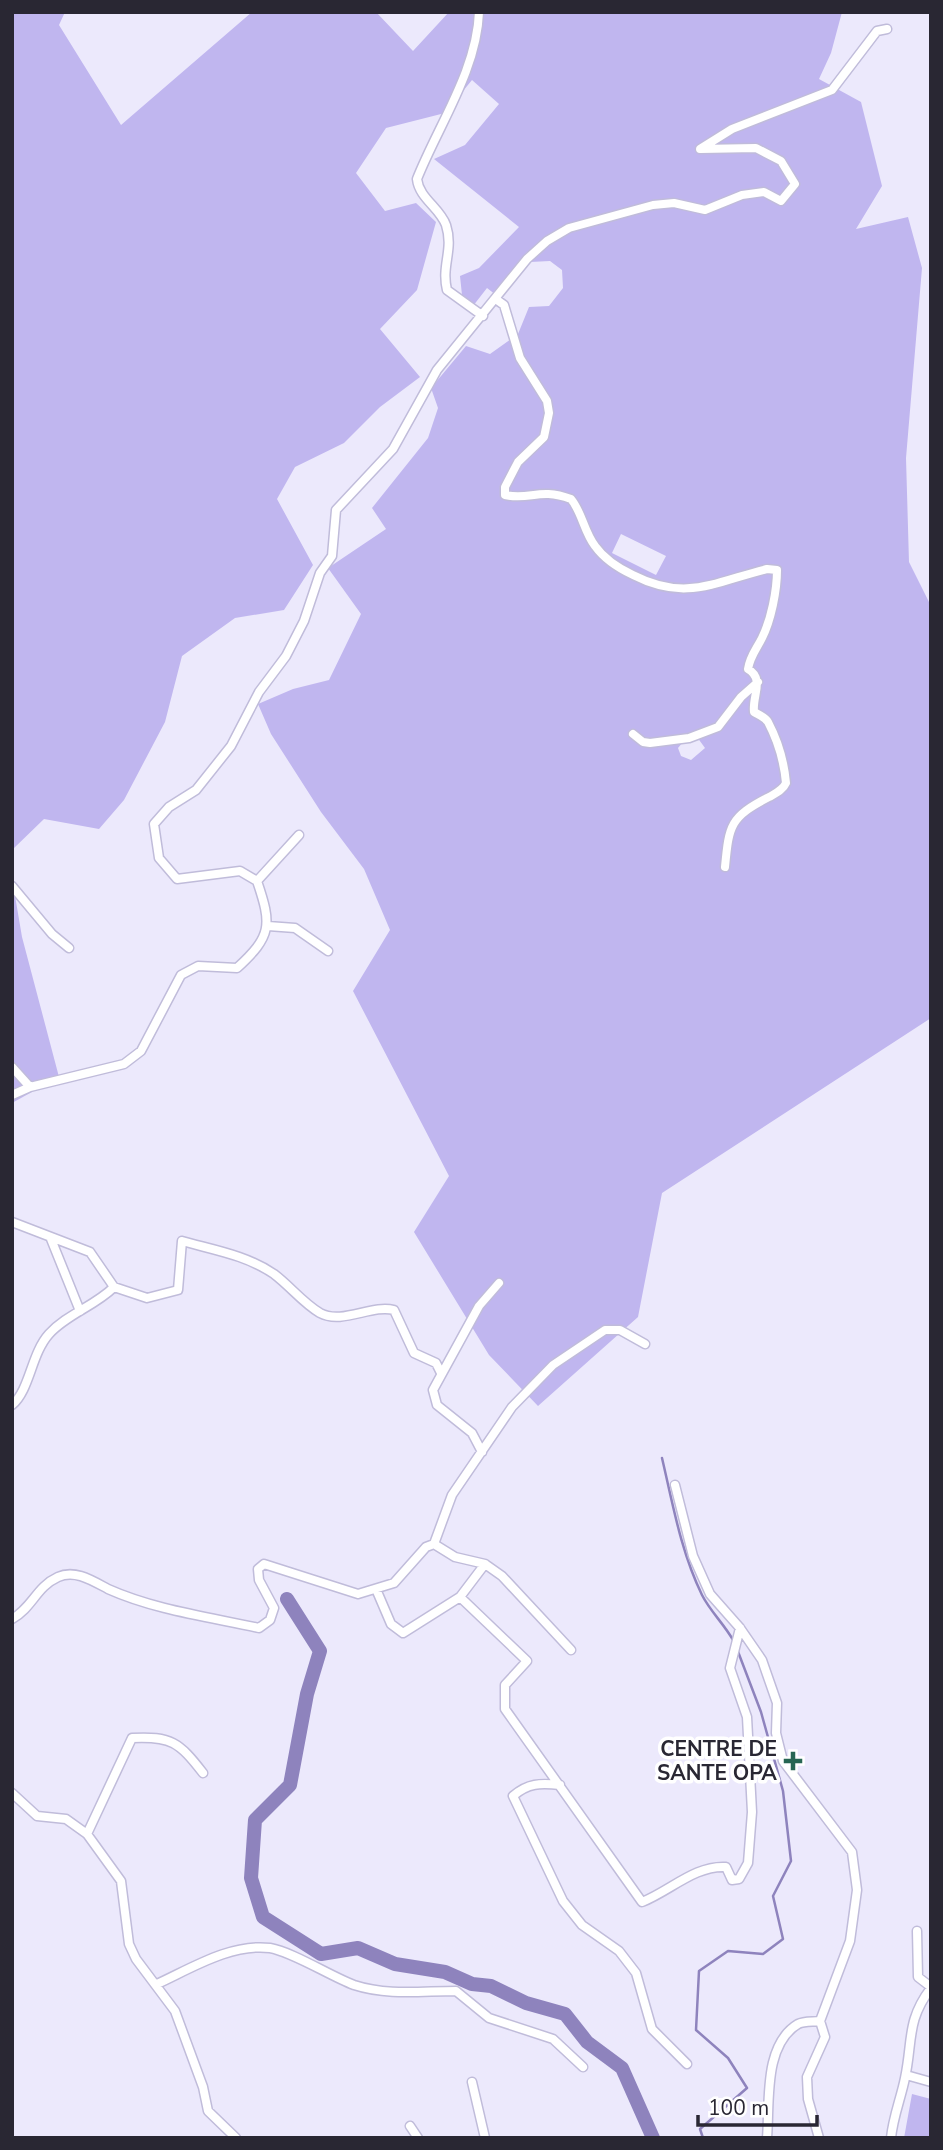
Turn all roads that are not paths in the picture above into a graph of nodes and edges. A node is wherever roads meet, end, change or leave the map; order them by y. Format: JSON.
{"nodes":[{"id":1,"x":479,"y":12,"type":"edge"},
{"id":2,"x":887,"y":29,"type":"dead end"},
{"id":3,"x":497,"y":300,"type":"junction"},
{"id":4,"x":484,"y":316,"type":"junction"},
{"id":5,"x":758,"y":682,"type":"junction"},
{"id":6,"x":633,"y":734,"type":"dead end"},
{"id":7,"x":299,"y":835,"type":"dead end"},
{"id":8,"x":725,"y":867,"type":"dead end"},
{"id":9,"x":257,"y":881,"type":"junction"},
{"id":10,"x":12,"y":886,"type":"edge"},
{"id":11,"x":268,"y":926,"type":"junction"},
{"id":12,"x":69,"y":948,"type":"dead end"},
{"id":13,"x":328,"y":951,"type":"dead end"},
{"id":14,"x":12,"y":1067,"type":"edge"},
{"id":15,"x":30,"y":1087,"type":"junction"},
{"id":16,"x":12,"y":1095,"type":"edge"},
{"id":17,"x":12,"y":1222,"type":"edge"},
{"id":18,"x":51,"y":1239,"type":"junction"},
{"id":19,"x":499,"y":1283,"type":"dead end"},
{"id":20,"x":114,"y":1287,"type":"junction"},
{"id":21,"x":80,"y":1311,"type":"junction"},
{"id":22,"x":645,"y":1344,"type":"dead end"},
{"id":23,"x":440,"y":1373,"type":"junction"},
{"id":24,"x":12,"y":1405,"type":"edge"},
{"id":25,"x":482,"y":1452,"type":"junction"},
{"id":26,"x":675,"y":1485,"type":"dead end"},
{"id":27,"x":434,"y":1544,"type":"junction"},
{"id":28,"x":485,"y":1564,"type":"junction"},
{"id":29,"x":376,"y":1589,"type":"junction"},
{"id":30,"x":460,"y":1597,"type":"junction"},
{"id":31,"x":12,"y":1619,"type":"edge"},
{"id":32,"x":740,"y":1628,"type":"junction"},
{"id":33,"x":571,"y":1650,"type":"dead end"},
{"id":34,"x":203,"y":1773,"type":"dead end"},
{"id":35,"x":559,"y":1785,"type":"junction"},
{"id":36,"x":12,"y":1793,"type":"edge"},
{"id":37,"x":87,"y":1834,"type":"junction"},
{"id":38,"x":916,"y":1931,"type":"dead end"},
{"id":39,"x":157,"y":1983,"type":"junction"},
{"id":40,"x":931,"y":1987,"type":"edge"},
{"id":41,"x":820,"y":2021,"type":"junction"},
{"id":42,"x":687,"y":2064,"type":"dead end"},
{"id":43,"x":583,"y":2067,"type":"dead end"},
{"id":44,"x":906,"y":2075,"type":"junction"},
{"id":45,"x":472,"y":2082,"type":"dead end"},
{"id":46,"x":931,"y":2082,"type":"edge"},
{"id":47,"x":410,"y":2126,"type":"dead end"},
{"id":48,"x":236,"y":2138,"type":"edge"},
{"id":49,"x":418,"y":2138,"type":"edge"},
{"id":50,"x":485,"y":2138,"type":"edge"},
{"id":51,"x":767,"y":2138,"type":"edge"},
{"id":52,"x":819,"y":2138,"type":"edge"},
{"id":53,"x":891,"y":2138,"type":"edge"}],
"edges":[{"from":1,"to":4,"type":"street"},
{"from":2,"to":3,"type":"street"},
{"from":3,"to":4,"type":"street"},
{"from":3,"to":5,"type":"street"},
{"from":4,"to":9,"type":"street"},
{"from":5,"to":6,"type":"street"},
{"from":5,"to":8,"type":"street"},
{"from":7,"to":9,"type":"street"},
{"from":9,"to":11,"type":"street"},
{"from":10,"to":12,"type":"street"},
{"from":11,"to":13,"type":"street"},
{"from":11,"to":15,"type":"street"},
{"from":14,"to":15,"type":"street"},
{"from":15,"to":16,"type":"street"},
{"from":17,"to":18,"type":"street"},
{"from":18,"to":20,"type":"street"},
{"from":18,"to":21,"type":"street"},
{"from":19,"to":23,"type":"street"},
{"from":20,"to":21,"type":"street"},
{"from":20,"to":23,"type":"street"},
{"from":21,"to":24,"type":"street"},
{"from":22,"to":25,"type":"street"},
{"from":23,"to":25,"type":"street"},
{"from":25,"to":27,"type":"street"},
{"from":26,"to":32,"type":"street"},
{"from":27,"to":28,"type":"street"},
{"from":27,"to":29,"type":"street"},
{"from":28,"to":30,"type":"street"},
{"from":28,"to":33,"type":"street"},
{"from":29,"to":30,"type":"street"},
{"from":29,"to":31,"type":"street"},
{"from":30,"to":35,"type":"street"},
{"from":32,"to":35,"type":"street"},
{"from":32,"to":41,"type":"street"},
{"from":34,"to":37,"type":"street"},
{"from":35,"to":42,"type":"street"},
{"from":36,"to":37,"type":"street"},
{"from":37,"to":39,"type":"street"},
{"from":38,"to":40,"type":"street"},
{"from":39,"to":43,"type":"street"},
{"from":39,"to":48,"type":"street"},
{"from":40,"to":44,"type":"street"},
{"from":41,"to":51,"type":"street"},
{"from":41,"to":52,"type":"street"},
{"from":44,"to":46,"type":"street"},
{"from":44,"to":53,"type":"street"},
{"from":45,"to":50,"type":"street"},
{"from":47,"to":49,"type":"street"}]}
